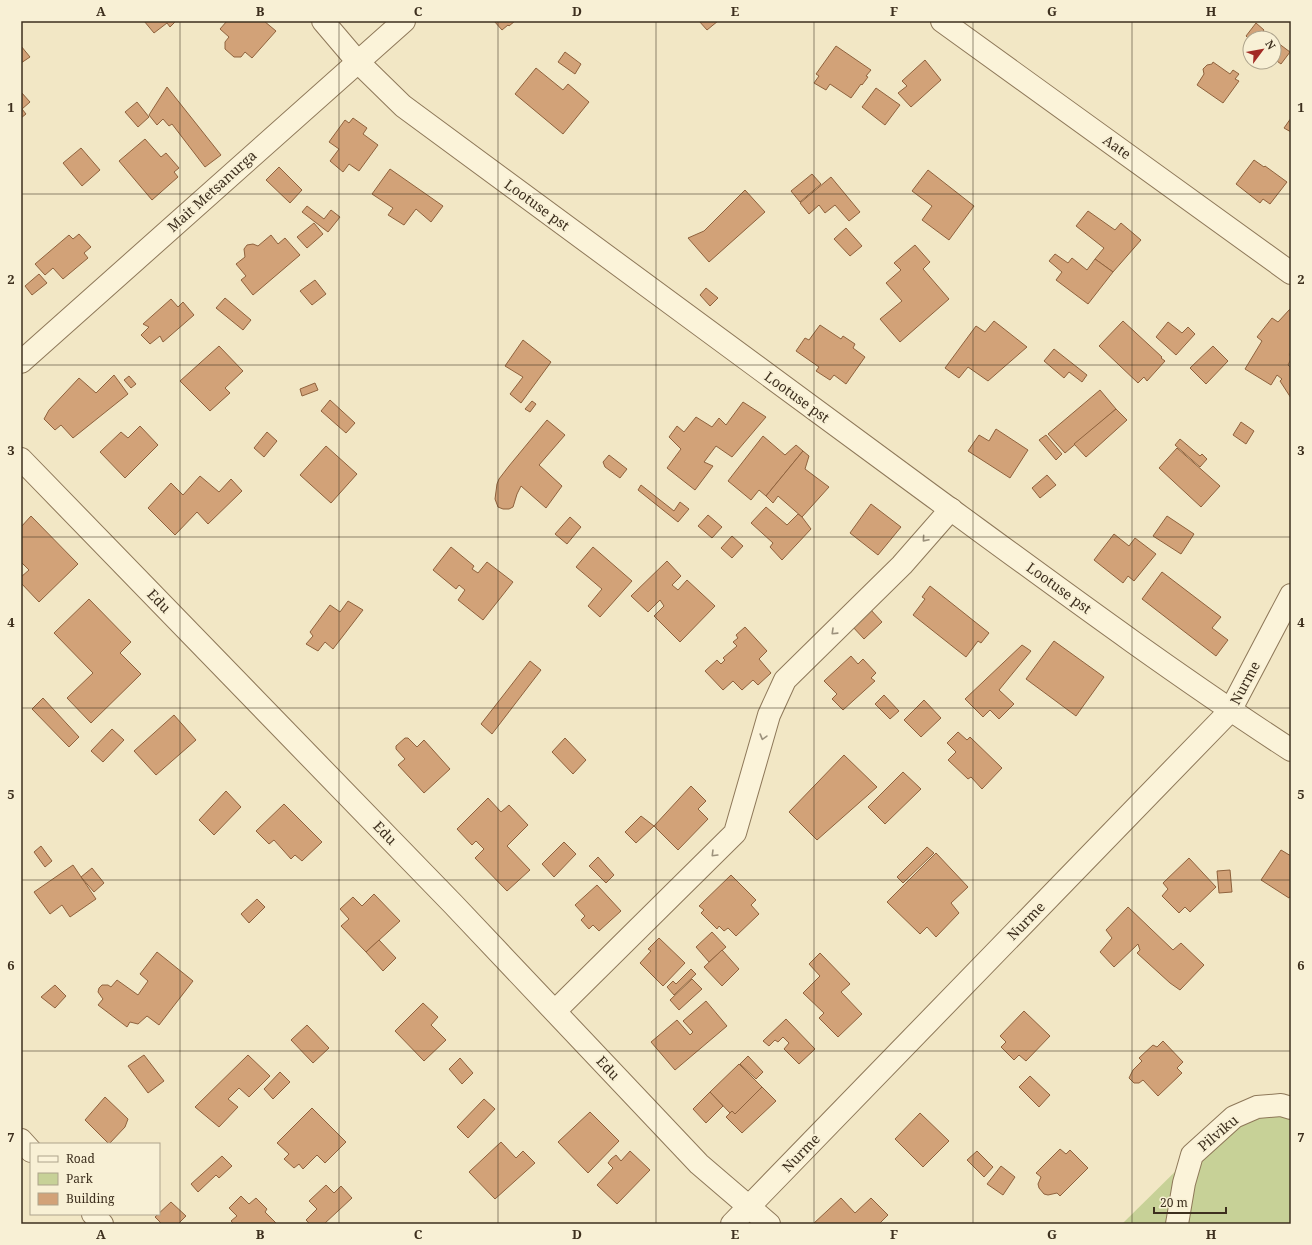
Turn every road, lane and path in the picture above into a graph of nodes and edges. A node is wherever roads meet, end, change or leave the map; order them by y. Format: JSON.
{"nodes":[{"id":1,"x":324,"y":21,"type":"edge"},
{"id":2,"x":404,"y":21,"type":"edge"},
{"id":3,"x":942,"y":21,"type":"edge"},
{"id":4,"x":357,"y":61,"type":"junction"},
{"id":5,"x":1291,"y":273,"type":"edge"},
{"id":6,"x":21,"y":362,"type":"edge"},
{"id":7,"x":21,"y":459,"type":"edge"},
{"id":8,"x":951,"y":509,"type":"junction"},
{"id":9,"x":1291,"y":595,"type":"edge"},
{"id":10,"x":1230,"y":711,"type":"junction"},
{"id":11,"x":1291,"y":750,"type":"edge"},
{"id":12,"x":555,"y":1011,"type":"junction"},
{"id":13,"x":1291,"y":1108,"type":"edge"},
{"id":14,"x":21,"y":1140,"type":"edge"},
{"id":15,"x":30,"y":1150,"type":"edge"},
{"id":16,"x":749,"y":1206,"type":"junction"},
{"id":17,"x":93,"y":1215,"type":"edge"},
{"id":18,"x":102,"y":1224,"type":"edge"},
{"id":19,"x":732,"y":1224,"type":"edge"},
{"id":20,"x":769,"y":1224,"type":"edge"},
{"id":21,"x":1177,"y":1224,"type":"edge"}],
"edges":[{"from":1,"to":4,"type":"street","name":"Lootuse pst"},
{"from":2,"to":4,"type":"street","name":"Mait Metsanurga"},
{"from":3,"to":5,"type":"street","name":"Aate"},
{"from":4,"to":6,"type":"street","name":"Mait Metsanurga"},
{"from":4,"to":8,"type":"street","name":"Lootuse pst"},
{"from":7,"to":12,"type":"street","name":"Edu"},
{"from":8,"to":10,"type":"street","name":"Lootuse pst"},
{"from":8,"to":12,"type":"street","one_way":true},
{"from":9,"to":10,"type":"street","name":"Nurme"},
{"from":10,"to":11,"type":"street","name":"Lootuse pst"},
{"from":10,"to":16,"type":"street","name":"Nurme"},
{"from":12,"to":16,"type":"street","name":"Edu"},
{"from":13,"to":21,"type":"street","name":"Pilviku"},
{"from":14,"to":15,"type":"street"},
{"from":16,"to":19,"type":"street","name":"Nurme"},
{"from":16,"to":20,"type":"street"},
{"from":17,"to":18,"type":"street"}]}
